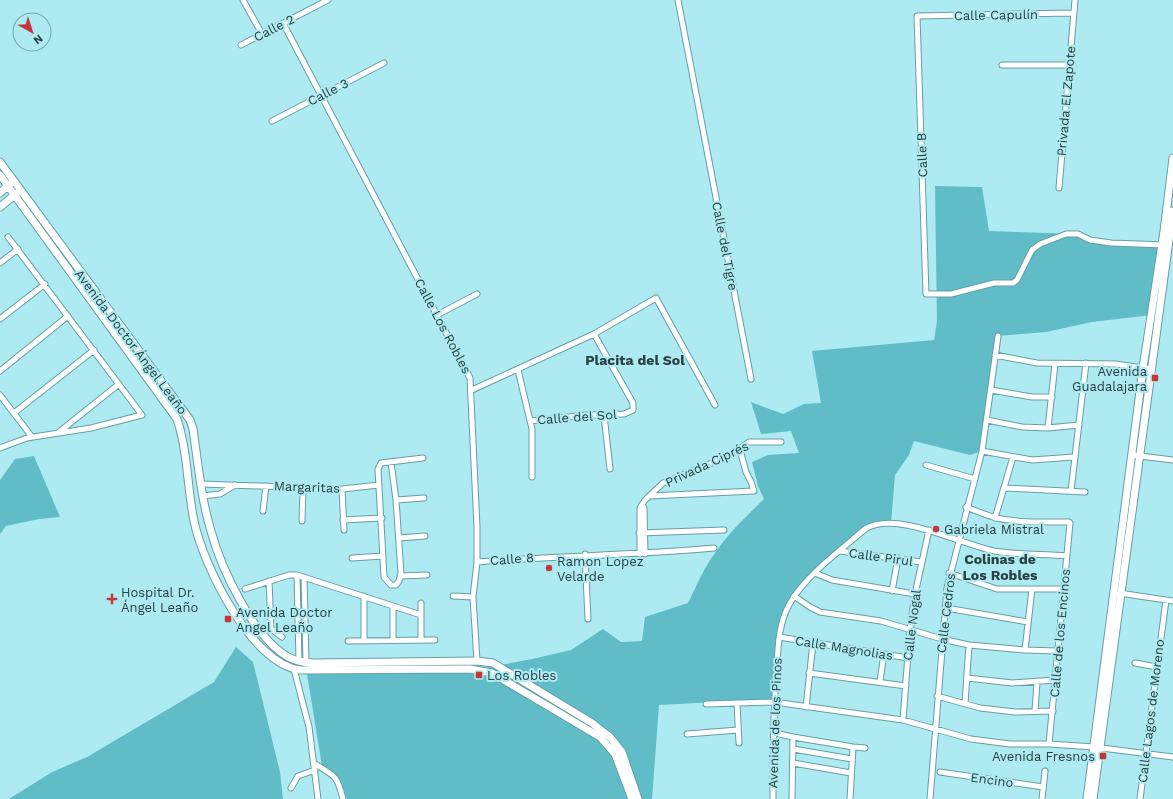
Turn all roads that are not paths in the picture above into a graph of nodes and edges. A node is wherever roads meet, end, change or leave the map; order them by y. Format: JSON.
{"nodes":[{"id":1,"x":243,"y":0,"type":"edge"},
{"id":2,"x":328,"y":0,"type":"edge"},
{"id":3,"x":678,"y":0,"type":"edge"},
{"id":4,"x":1076,"y":0,"type":"edge"},
{"id":5,"x":1074,"y":13,"type":"junction"},
{"id":6,"x":917,"y":16,"type":"joint"},
{"id":7,"x":283,"y":23,"type":"junction"},
{"id":8,"x":262,"y":34,"type":"junction"},
{"id":9,"x":241,"y":45,"type":"dead end"},
{"id":10,"x":384,"y":63,"type":"dead end"},
{"id":11,"x":1002,"y":65,"type":"dead end"},
{"id":12,"x":1069,"y":65,"type":"junction"},
{"id":13,"x":321,"y":96,"type":"junction"},
{"id":14,"x":272,"y":121,"type":"dead end"},
{"id":15,"x":1173,"y":158,"type":"edge"},
{"id":16,"x":0,"y":162,"type":"edge"},
{"id":17,"x":0,"y":175,"type":"edge"},
{"id":18,"x":11,"y":183,"type":"junction"},
{"id":19,"x":1059,"y":188,"type":"dead end"},
{"id":20,"x":0,"y":193,"type":"edge"},
{"id":21,"x":18,"y":193,"type":"junction"},
{"id":22,"x":0,"y":207,"type":"edge"},
{"id":23,"x":1171,"y":208,"type":"edge"},
{"id":24,"x":8,"y":237,"type":"dead end"},
{"id":25,"x":1165,"y":245,"type":"junction"},
{"id":26,"x":18,"y":249,"type":"junction"},
{"id":27,"x":0,"y":263,"type":"edge"},
{"id":28,"x":45,"y":284,"type":"junction"},
{"id":29,"x":477,"y":294,"type":"dead end"},
{"id":30,"x":437,"y":315,"type":"junction"},
{"id":31,"x":68,"y":316,"type":"junction"},
{"id":32,"x":0,"y":319,"type":"edge"},
{"id":33,"x":594,"y":334,"type":"junction"},
{"id":34,"x":998,"y":336,"type":"dead end"},
{"id":35,"x":94,"y":350,"type":"junction"},
{"id":36,"x":994,"y":355,"type":"junction"},
{"id":37,"x":1086,"y":363,"type":"junction"},
{"id":38,"x":1055,"y":364,"type":"junction"},
{"id":39,"x":1147,"y":368,"type":"junction"},
{"id":40,"x":518,"y":370,"type":"junction"},
{"id":41,"x":0,"y":371,"type":"edge"},
{"id":42,"x":751,"y":380,"type":"dead end"},
{"id":43,"x":119,"y":384,"type":"junction"},
{"id":44,"x":472,"y":390,"type":"junction"},
{"id":45,"x":991,"y":390,"type":"junction"},
{"id":46,"x":0,"y":395,"type":"edge"},
{"id":47,"x":1052,"y":397,"type":"junction"},
{"id":48,"x":716,"y":406,"type":"dead end"},
{"id":49,"x":14,"y":413,"type":"junction"},
{"id":50,"x":604,"y":415,"type":"junction"},
{"id":51,"x":987,"y":420,"type":"junction"},
{"id":52,"x":530,"y":421,"type":"junction"},
{"id":53,"x":1079,"y":425,"type":"junction"},
{"id":54,"x":1048,"y":428,"type":"junction"},
{"id":55,"x":58,"y":433,"type":"junction"},
{"id":56,"x":32,"y":437,"type":"junction"},
{"id":57,"x":781,"y":442,"type":"dead end"},
{"id":58,"x":0,"y":448,"type":"edge"},
{"id":59,"x":740,"y":450,"type":"junction"},
{"id":60,"x":982,"y":452,"type":"junction"},
{"id":61,"x":1135,"y":455,"type":"junction"},
{"id":62,"x":1013,"y":457,"type":"junction"},
{"id":63,"x":1074,"y":457,"type":"junction"},
{"id":64,"x":423,"y":458,"type":"dead end"},
{"id":65,"x":1173,"y":460,"type":"edge"},
{"id":66,"x":391,"y":462,"type":"junction"},
{"id":67,"x":926,"y":465,"type":"dead end"},
{"id":68,"x":610,"y":469,"type":"dead end"},
{"id":69,"x":532,"y":477,"type":"dead end"},
{"id":70,"x":975,"y":479,"type":"junction"},
{"id":71,"x":202,"y":484,"type":"junction"},
{"id":72,"x":235,"y":485,"type":"junction"},
{"id":73,"x":379,"y":485,"type":"junction"},
{"id":74,"x":266,"y":486,"type":"junction"},
{"id":75,"x":303,"y":487,"type":"junction"},
{"id":76,"x":1004,"y":488,"type":"junction"},
{"id":77,"x":342,"y":489,"type":"junction"},
{"id":78,"x":1071,"y":491,"type":"junction"},
{"id":79,"x":1085,"y":492,"type":"dead end"},
{"id":80,"x":203,"y":496,"type":"junction"},
{"id":81,"x":649,"y":496,"type":"junction"},
{"id":82,"x":424,"y":498,"type":"dead end"},
{"id":83,"x":396,"y":500,"type":"junction"},
{"id":84,"x":966,"y":507,"type":"junction"},
{"id":85,"x":263,"y":511,"type":"dead end"},
{"id":86,"x":382,"y":518,"type":"junction"},
{"id":87,"x":995,"y":518,"type":"junction"},
{"id":88,"x":343,"y":520,"type":"junction"},
{"id":89,"x":302,"y":521,"type":"dead end"},
{"id":90,"x":344,"y":530,"type":"dead end"},
{"id":91,"x":724,"y":530,"type":"dead end"},
{"id":92,"x":929,"y":530,"type":"junction"},
{"id":93,"x":642,"y":533,"type":"junction"},
{"id":94,"x":425,"y":536,"type":"dead end"},
{"id":95,"x":399,"y":538,"type":"junction"},
{"id":96,"x":958,"y":541,"type":"junction"},
{"id":97,"x":714,"y":548,"type":"dead end"},
{"id":98,"x":840,"y":551,"type":"junction"},
{"id":99,"x":585,"y":554,"type":"junction"},
{"id":100,"x":642,"y":554,"type":"junction"},
{"id":101,"x":383,"y":556,"type":"junction"},
{"id":102,"x":1067,"y":556,"type":"junction"},
{"id":103,"x":352,"y":558,"type":"dead end"},
{"id":104,"x":898,"y":558,"type":"junction"},
{"id":105,"x":477,"y":562,"type":"junction"},
{"id":106,"x":921,"y":562,"type":"junction"},
{"id":107,"x":815,"y":573,"type":"junction"},
{"id":108,"x":949,"y":573,"type":"junction"},
{"id":109,"x":297,"y":575,"type":"junction"},
{"id":110,"x":427,"y":575,"type":"dead end"},
{"id":111,"x":400,"y":576,"type":"junction"},
{"id":112,"x":304,"y":577,"type":"junction"},
{"id":113,"x":269,"y":581,"type":"junction"},
{"id":114,"x":245,"y":589,"type":"dead end"},
{"id":115,"x":1032,"y":589,"type":"junction"},
{"id":116,"x":1064,"y":589,"type":"junction"},
{"id":117,"x":892,"y":591,"type":"junction"},
{"id":118,"x":1118,"y":593,"type":"junction"},
{"id":119,"x":915,"y":594,"type":"junction"},
{"id":120,"x":364,"y":596,"type":"junction"},
{"id":121,"x":453,"y":596,"type":"dead end"},
{"id":122,"x":794,"y":596,"type":"junction"},
{"id":123,"x":473,"y":597,"type":"junction"},
{"id":124,"x":1166,"y":600,"type":"junction"},
{"id":125,"x":1173,"y":601,"type":"edge"},
{"id":126,"x":421,"y":603,"type":"dead end"},
{"id":127,"x":393,"y":606,"type":"junction"},
{"id":128,"x":946,"y":608,"type":"junction"},
{"id":129,"x":421,"y":615,"type":"junction"},
{"id":130,"x":588,"y":619,"type":"dead end"},
{"id":131,"x":1028,"y":622,"type":"junction"},
{"id":132,"x":910,"y":628,"type":"junction"},
{"id":133,"x":282,"y":637,"type":"dead end"},
{"id":134,"x":779,"y":637,"type":"junction"},
{"id":135,"x":942,"y":639,"type":"junction"},
{"id":136,"x":298,"y":640,"type":"junction"},
{"id":137,"x":364,"y":640,"type":"junction"},
{"id":138,"x":393,"y":640,"type":"junction"},
{"id":139,"x":421,"y":640,"type":"junction"},
{"id":140,"x":435,"y":640,"type":"dead end"},
{"id":141,"x":306,"y":641,"type":"junction"},
{"id":142,"x":348,"y":641,"type":"dead end"},
{"id":143,"x":813,"y":643,"type":"junction"},
{"id":144,"x":969,"y":644,"type":"junction"},
{"id":145,"x":1025,"y":650,"type":"junction"},
{"id":146,"x":1057,"y":651,"type":"junction"},
{"id":147,"x":884,"y":654,"type":"junction"},
{"id":148,"x":908,"y":658,"type":"junction"},
{"id":149,"x":477,"y":661,"type":"junction"},
{"id":150,"x":302,"y":662,"type":"junction"},
{"id":151,"x":1135,"y":663,"type":"dead end"},
{"id":152,"x":1157,"y":666,"type":"junction"},
{"id":153,"x":294,"y":669,"type":"junction"},
{"id":154,"x":809,"y":673,"type":"junction"},
{"id":155,"x":968,"y":678,"type":"junction"},
{"id":156,"x":1055,"y":680,"type":"junction"},
{"id":157,"x":880,"y":681,"type":"junction"},
{"id":158,"x":1037,"y":682,"type":"junction"},
{"id":159,"x":906,"y":686,"type":"junction"},
{"id":160,"x":937,"y":696,"type":"junction"},
{"id":161,"x":774,"y":702,"type":"junction"},
{"id":162,"x":737,"y":703,"type":"junction"},
{"id":163,"x":706,"y":704,"type":"dead end"},
{"id":164,"x":965,"y":704,"type":"junction"},
{"id":165,"x":806,"y":707,"type":"junction"},
{"id":166,"x":1034,"y":711,"type":"junction"},
{"id":167,"x":1053,"y":711,"type":"junction"},
{"id":168,"x":903,"y":720,"type":"junction"},
{"id":169,"x":738,"y":730,"type":"junction"},
{"id":170,"x":935,"y":730,"type":"junction"},
{"id":171,"x":687,"y":734,"type":"dead end"},
{"id":172,"x":779,"y":734,"type":"dead end"},
{"id":173,"x":793,"y":737,"type":"junction"},
{"id":174,"x":739,"y":743,"type":"dead end"},
{"id":175,"x":1049,"y":744,"type":"junction"},
{"id":176,"x":853,"y":746,"type":"junction"},
{"id":177,"x":1097,"y":747,"type":"junction"},
{"id":178,"x":865,"y":748,"type":"dead end"},
{"id":179,"x":793,"y":749,"type":"junction"},
{"id":180,"x":1146,"y":754,"type":"junction"},
{"id":181,"x":1173,"y":757,"type":"edge"},
{"id":182,"x":852,"y":759,"type":"junction"},
{"id":183,"x":315,"y":764,"type":"junction"},
{"id":184,"x":793,"y":764,"type":"junction"},
{"id":185,"x":316,"y":770,"type":"junction"},
{"id":186,"x":1045,"y":771,"type":"dead end"},
{"id":187,"x":940,"y":772,"type":"dead end"},
{"id":188,"x":851,"y":773,"type":"junction"},
{"id":189,"x":1043,"y":787,"type":"junction"},
{"id":190,"x":291,"y":788,"type":"dead end"},
{"id":191,"x":318,"y":799,"type":"edge"},
{"id":192,"x":343,"y":799,"type":"edge"},
{"id":193,"x":632,"y":799,"type":"edge"},
{"id":194,"x":638,"y":799,"type":"edge"},
{"id":195,"x":773,"y":799,"type":"edge"},
{"id":196,"x":792,"y":799,"type":"edge"},
{"id":197,"x":850,"y":799,"type":"edge"},
{"id":198,"x":930,"y":799,"type":"edge"},
{"id":199,"x":1042,"y":799,"type":"edge"},
{"id":200,"x":1087,"y":799,"type":"edge"},
{"id":201,"x":1093,"y":799,"type":"edge"},
{"id":202,"x":1140,"y":799,"type":"edge"}],
"edges":[{"from":1,"to":8,"type":"street"},
{"from":2,"to":7,"type":"street","name":"Calle 2"},
{"from":3,"to":42,"type":"street","name":"Calle del Tigre"},
{"from":4,"to":5,"type":"street","name":"Privada El Zapote"},
{"from":5,"to":6,"type":"street","name":"Calle Capulín"},
{"from":5,"to":12,"type":"street","name":"Privada El Zapote"},
{"from":6,"to":25,"type":"street","name":"Calle B"},
{"from":7,"to":8,"type":"street","name":"Calle 2"},
{"from":7,"to":13,"type":"street","name":"Calle Los Robles"},
{"from":8,"to":9,"type":"street","name":"Calle 2"},
{"from":10,"to":13,"type":"street","name":"Calle 3"},
{"from":11,"to":12,"type":"street"},
{"from":12,"to":19,"type":"street","name":"Privada El Zapote"},
{"from":13,"to":14,"type":"street","name":"Calle 3"},
{"from":13,"to":30,"type":"street","name":"Calle Los Robles"},
{"from":15,"to":23,"type":"street"},
{"from":16,"to":18,"type":"street","name":"Avenida Doctor Ángel Leaño"},
{"from":17,"to":18,"type":"street","name":"Avenida Doctor Ángel Leaño"},
{"from":18,"to":20,"type":"street"},
{"from":18,"to":21,"type":"street","name":"Avenida Doctor Ángel Leaño"},
{"from":21,"to":22,"type":"street"},
{"from":21,"to":71,"type":"street","name":"Avenida Doctor Ángel Leaño"},
{"from":21,"to":153,"type":"street","name":"Avenida Doctor Ángel Leaño"},
{"from":23,"to":25,"type":"street"},
{"from":24,"to":26,"type":"street"},
{"from":25,"to":39,"type":"street"},
{"from":26,"to":27,"type":"street"},
{"from":26,"to":28,"type":"street"},
{"from":28,"to":31,"type":"street"},
{"from":28,"to":32,"type":"street"},
{"from":29,"to":30,"type":"street"},
{"from":30,"to":44,"type":"street","name":"Calle Los Robles"},
{"from":31,"to":35,"type":"street"},
{"from":31,"to":41,"type":"street"},
{"from":33,"to":40,"type":"street"},
{"from":33,"to":48,"type":"street"},
{"from":33,"to":50,"type":"street","name":"Calle del Sol"},
{"from":34,"to":36,"type":"street","name":"Calle Cedros"},
{"from":35,"to":43,"type":"street"},
{"from":35,"to":49,"type":"street"},
{"from":36,"to":38,"type":"street"},
{"from":36,"to":45,"type":"street","name":"Calle Cedros"},
{"from":37,"to":38,"type":"street"},
{"from":37,"to":39,"type":"street"},
{"from":37,"to":53,"type":"street"},
{"from":38,"to":47,"type":"street"},
{"from":39,"to":61,"type":"street"},
{"from":40,"to":44,"type":"street"},
{"from":40,"to":52,"type":"street","name":"Calle del Sol"},
{"from":43,"to":55,"type":"street"},
{"from":43,"to":55,"type":"street"},
{"from":44,"to":105,"type":"street","name":"Calle Los Robles"},
{"from":45,"to":47,"type":"street"},
{"from":45,"to":51,"type":"street","name":"Calle Cedros"},
{"from":46,"to":49,"type":"street"},
{"from":47,"to":54,"type":"street"},
{"from":49,"to":56,"type":"street"},
{"from":50,"to":52,"type":"street","name":"Calle del Sol"},
{"from":50,"to":68,"type":"street"},
{"from":51,"to":54,"type":"street"},
{"from":51,"to":60,"type":"street","name":"Calle Cedros"},
{"from":52,"to":69,"type":"street","name":"Calle del Sol"},
{"from":53,"to":54,"type":"street"},
{"from":53,"to":63,"type":"street"},
{"from":55,"to":56,"type":"street"},
{"from":56,"to":58,"type":"street"},
{"from":57,"to":59,"type":"street","name":"Privada Ciprés"},
{"from":59,"to":81,"type":"street","name":"Privada Ciprés"},
{"from":59,"to":81,"type":"street"},
{"from":60,"to":62,"type":"street"},
{"from":60,"to":70,"type":"street","name":"Calle Cedros"},
{"from":61,"to":65,"type":"street"},
{"from":61,"to":118,"type":"street"},
{"from":62,"to":63,"type":"street"},
{"from":62,"to":76,"type":"street"},
{"from":63,"to":78,"type":"street"},
{"from":64,"to":66,"type":"street"},
{"from":66,"to":73,"type":"street"},
{"from":66,"to":83,"type":"street"},
{"from":67,"to":70,"type":"street"},
{"from":70,"to":84,"type":"street","name":"Calle Cedros"},
{"from":71,"to":72,"type":"street","name":"Margaritas"},
{"from":71,"to":80,"type":"street","name":"Avenida Doctor Ángel Leaño"},
{"from":72,"to":74,"type":"street","name":"Margaritas"},
{"from":72,"to":80,"type":"street","name":"Margaritas"},
{"from":73,"to":77,"type":"street","name":"Margaritas"},
{"from":73,"to":86,"type":"street"},
{"from":74,"to":75,"type":"street","name":"Margaritas"},
{"from":74,"to":85,"type":"street"},
{"from":75,"to":77,"type":"street","name":"Margaritas"},
{"from":75,"to":89,"type":"street"},
{"from":76,"to":78,"type":"street"},
{"from":76,"to":87,"type":"street"},
{"from":77,"to":88,"type":"street"},
{"from":78,"to":79,"type":"street"},
{"from":80,"to":150,"type":"street","name":"Avenida Doctor Ángel Leaño"},
{"from":81,"to":93,"type":"street","name":"Privada Ciprés"},
{"from":82,"to":83,"type":"street"},
{"from":83,"to":95,"type":"street"},
{"from":84,"to":87,"type":"street"},
{"from":84,"to":96,"type":"street","name":"Calle Cedros"},
{"from":86,"to":88,"type":"street"},
{"from":86,"to":101,"type":"street"},
{"from":87,"to":102,"type":"street","name":"Calle de los Encinos"},
{"from":88,"to":90,"type":"street"},
{"from":91,"to":93,"type":"street"},
{"from":92,"to":96,"type":"street","name":"Avenida de los Pinos"},
{"from":92,"to":98,"type":"street","name":"Avenida de los Pinos"},
{"from":92,"to":106,"type":"street","name":"Calle Nogal"},
{"from":93,"to":100,"type":"street","name":"Privada Ciprés"},
{"from":94,"to":95,"type":"street"},
{"from":95,"to":111,"type":"street"},
{"from":96,"to":102,"type":"street","name":"Avenida de los Pinos"},
{"from":96,"to":108,"type":"street","name":"Calle Cedros"},
{"from":97,"to":100,"type":"street","name":"Calle 8"},
{"from":98,"to":104,"type":"street","name":"Calle Pirul"},
{"from":98,"to":107,"type":"street","name":"Avenida de los Pinos"},
{"from":99,"to":100,"type":"street","name":"Calle 8"},
{"from":99,"to":105,"type":"street","name":"Calle 8"},
{"from":99,"to":130,"type":"street"},
{"from":101,"to":103,"type":"street"},
{"from":101,"to":111,"type":"street"},
{"from":102,"to":116,"type":"street","name":"Calle de los Encinos"},
{"from":104,"to":106,"type":"street","name":"Calle Pirul"},
{"from":104,"to":117,"type":"street","name":"Calle Nogal"},
{"from":105,"to":123,"type":"street","name":"Calle Los Robles"},
{"from":106,"to":119,"type":"street","name":"Calle Nogal"},
{"from":107,"to":117,"type":"street"},
{"from":107,"to":122,"type":"street","name":"Avenida de los Pinos"},
{"from":108,"to":115,"type":"street"},
{"from":108,"to":128,"type":"street","name":"Calle Cedros"},
{"from":109,"to":112,"type":"street"},
{"from":109,"to":113,"type":"street"},
{"from":109,"to":136,"type":"street"},
{"from":110,"to":111,"type":"street"},
{"from":112,"to":120,"type":"street"},
{"from":112,"to":141,"type":"street"},
{"from":113,"to":114,"type":"street"},
{"from":113,"to":133,"type":"street"},
{"from":115,"to":116,"type":"street"},
{"from":115,"to":131,"type":"street"},
{"from":116,"to":146,"type":"street","name":"Calle de los Encinos"},
{"from":117,"to":119,"type":"street"},
{"from":118,"to":124,"type":"street"},
{"from":118,"to":177,"type":"street"},
{"from":119,"to":132,"type":"street","name":"Calle Nogal"},
{"from":120,"to":127,"type":"street"},
{"from":120,"to":137,"type":"street"},
{"from":121,"to":123,"type":"street"},
{"from":122,"to":132,"type":"street"},
{"from":122,"to":134,"type":"street","name":"Avenida de los Pinos"},
{"from":123,"to":149,"type":"street","name":"Calle Los Robles"},
{"from":124,"to":125,"type":"street"},
{"from":124,"to":152,"type":"street","name":"Calle Lagos de Moreno"},
{"from":126,"to":129,"type":"street"},
{"from":127,"to":129,"type":"street"},
{"from":127,"to":138,"type":"street"},
{"from":128,"to":131,"type":"street"},
{"from":128,"to":135,"type":"street","name":"Calle Cedros"},
{"from":129,"to":139,"type":"street"},
{"from":131,"to":145,"type":"street"},
{"from":132,"to":135,"type":"street"},
{"from":132,"to":148,"type":"street","name":"Calle Nogal"},
{"from":134,"to":143,"type":"street","name":"Calle Magnolias"},
{"from":134,"to":161,"type":"street","name":"Avenida de los Pinos"},
{"from":135,"to":144,"type":"street"},
{"from":135,"to":160,"type":"street","name":"Calle Cedros"},
{"from":136,"to":141,"type":"street"},
{"from":136,"to":150,"type":"street"},
{"from":137,"to":138,"type":"street"},
{"from":137,"to":142,"type":"street"},
{"from":138,"to":139,"type":"street"},
{"from":139,"to":140,"type":"street"},
{"from":141,"to":150,"type":"street"},
{"from":143,"to":147,"type":"street","name":"Calle Magnolias"},
{"from":143,"to":154,"type":"street"},
{"from":144,"to":145,"type":"street"},
{"from":144,"to":155,"type":"street"},
{"from":145,"to":146,"type":"street"},
{"from":146,"to":156,"type":"street","name":"Calle de los Encinos"},
{"from":147,"to":148,"type":"street","name":"Calle Magnolias"},
{"from":147,"to":157,"type":"street","name":"Calle Nogal"},
{"from":148,"to":159,"type":"street","name":"Calle Nogal"},
{"from":149,"to":150,"type":"street","name":"Avenida Doctor Ángel Leaño"},
{"from":149,"to":194,"type":"street","name":"Avenida Doctor Ángel Leaño"},
{"from":151,"to":152,"type":"street"},
{"from":152,"to":180,"type":"street","name":"Calle Lagos de Moreno"},
{"from":153,"to":183,"type":"street"},
{"from":153,"to":193,"type":"street"},
{"from":154,"to":157,"type":"street"},
{"from":154,"to":165,"type":"street"},
{"from":155,"to":158,"type":"street"},
{"from":155,"to":164,"type":"street"},
{"from":156,"to":158,"type":"street"},
{"from":156,"to":167,"type":"street","name":"Calle de los Encinos"},
{"from":157,"to":159,"type":"street"},
{"from":158,"to":166,"type":"street"},
{"from":159,"to":168,"type":"street","name":"Calle Nogal"},
{"from":160,"to":164,"type":"street"},
{"from":160,"to":170,"type":"street","name":"Calle Cedros"},
{"from":161,"to":162,"type":"street"},
{"from":161,"to":165,"type":"street"},
{"from":161,"to":195,"type":"street","name":"Avenida de los Pinos"},
{"from":162,"to":163,"type":"street"},
{"from":162,"to":169,"type":"street"},
{"from":164,"to":166,"type":"street"},
{"from":165,"to":168,"type":"street"},
{"from":166,"to":167,"type":"street"},
{"from":167,"to":175,"type":"street","name":"Calle de los Encinos"},
{"from":168,"to":170,"type":"street"},
{"from":169,"to":171,"type":"street"},
{"from":169,"to":174,"type":"street"},
{"from":170,"to":175,"type":"street"},
{"from":170,"to":198,"type":"street","name":"Calle Cedros"},
{"from":172,"to":173,"type":"street"},
{"from":173,"to":176,"type":"street"},
{"from":173,"to":179,"type":"street"},
{"from":175,"to":177,"type":"street"},
{"from":176,"to":178,"type":"street"},
{"from":176,"to":182,"type":"street"},
{"from":177,"to":180,"type":"street"},
{"from":177,"to":200,"type":"street"},
{"from":177,"to":201,"type":"street"},
{"from":179,"to":182,"type":"street"},
{"from":179,"to":184,"type":"street"},
{"from":180,"to":181,"type":"street"},
{"from":180,"to":202,"type":"street","name":"Calle Lagos de Moreno"},
{"from":182,"to":188,"type":"street"},
{"from":183,"to":185,"type":"street"},
{"from":183,"to":192,"type":"street"},
{"from":184,"to":188,"type":"street"},
{"from":184,"to":196,"type":"street"},
{"from":185,"to":190,"type":"street"},
{"from":185,"to":191,"type":"street"},
{"from":186,"to":189,"type":"street"},
{"from":187,"to":189,"type":"street","name":"Encino"},
{"from":188,"to":197,"type":"street"},
{"from":189,"to":199,"type":"street"}]}
